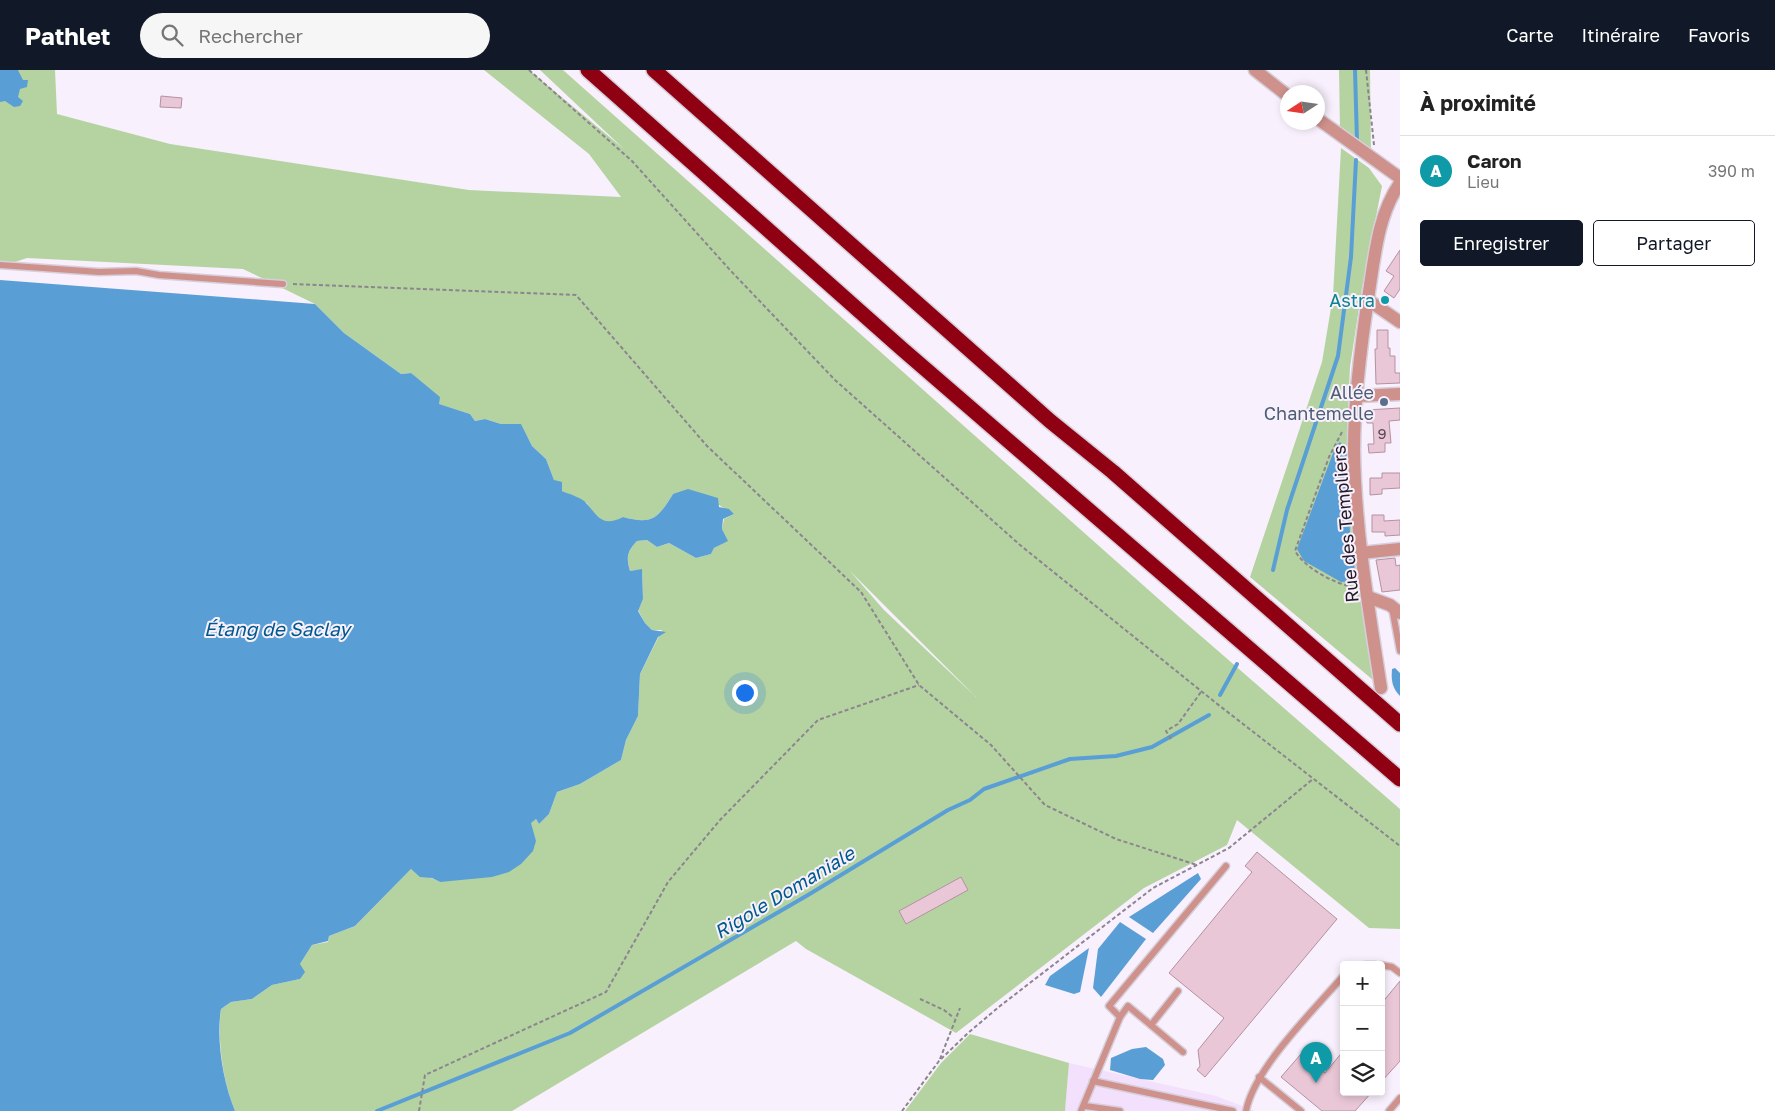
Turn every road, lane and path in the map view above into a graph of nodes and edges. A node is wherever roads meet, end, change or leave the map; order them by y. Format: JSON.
{"nodes":[{"id":1,"x":529,"y":70,"type":"edge"},
{"id":2,"x":588,"y":70,"type":"edge"},
{"id":3,"x":654,"y":70,"type":"edge"},
{"id":4,"x":1255,"y":70,"type":"edge"},
{"id":5,"x":1366,"y":70,"type":"edge"},
{"id":6,"x":1280,"y":90,"type":"edge"},
{"id":7,"x":1325,"y":124,"type":"edge"},
{"id":8,"x":1382,"y":164,"type":"junction"},
{"id":9,"x":1400,"y":178,"type":"edge"},
{"id":10,"x":1400,"y":184,"type":"edge"},
{"id":11,"x":0,"y":265,"type":"edge"},
{"id":12,"x":283,"y":284,"type":"joint"},
{"id":13,"x":1368,"y":300,"type":"junction"},
{"id":14,"x":1400,"y":322,"type":"edge"},
{"id":15,"x":1400,"y":394,"type":"edge"},
{"id":16,"x":1358,"y":396,"type":"junction"},
{"id":17,"x":1400,"y":549,"type":"edge"},
{"id":18,"x":1361,"y":553,"type":"junction"},
{"id":19,"x":1368,"y":597,"type":"junction"},
{"id":20,"x":1396,"y":610,"type":"edge"},
{"id":21,"x":1400,"y":650,"type":"edge"},
{"id":22,"x":919,"y":686,"type":"junction"},
{"id":23,"x":1381,"y":688,"type":"dead end"},
{"id":24,"x":1201,"y":692,"type":"junction"},
{"id":25,"x":1400,"y":724,"type":"edge"},
{"id":26,"x":1171,"y":739,"type":"dead end"},
{"id":27,"x":1313,"y":778,"type":"junction"},
{"id":28,"x":1400,"y":779,"type":"edge"},
{"id":29,"x":1400,"y":846,"type":"edge"},
{"id":30,"x":1197,"y":865,"type":"junction"},
{"id":31,"x":1226,"y":866,"type":"dead end"},
{"id":32,"x":1385,"y":966,"type":"edge"},
{"id":33,"x":1400,"y":973,"type":"edge"},
{"id":34,"x":1340,"y":980,"type":"edge"},
{"id":35,"x":1178,"y":991,"type":"dead end"},
{"id":36,"x":920,"y":999,"type":"dead end"},
{"id":37,"x":960,"y":1008,"type":"dead end"},
{"id":38,"x":1120,"y":1017,"type":"junction"},
{"id":39,"x":954,"y":1018,"type":"junction"},
{"id":40,"x":1151,"y":1025,"type":"junction"},
{"id":41,"x":1183,"y":1052,"type":"dead end"},
{"id":42,"x":939,"y":1061,"type":"junction"},
{"id":43,"x":1259,"y":1077,"type":"junction"},
{"id":44,"x":1093,"y":1081,"type":"junction"},
{"id":45,"x":1400,"y":1098,"type":"edge"},
{"id":46,"x":1083,"y":1108,"type":"edge"},
{"id":47,"x":1103,"y":1110,"type":"edge"},
{"id":48,"x":419,"y":1111,"type":"edge"},
{"id":49,"x":902,"y":1111,"type":"edge"},
{"id":50,"x":1120,"y":1111,"type":"edge"},
{"id":51,"x":1233,"y":1111,"type":"edge"},
{"id":52,"x":1246,"y":1111,"type":"edge"},
{"id":53,"x":1301,"y":1111,"type":"edge"},
{"id":54,"x":1389,"y":1111,"type":"edge"}],
"edges":[{"from":1,"to":24,"type":"path"},
{"from":2,"to":28,"type":"highway"},
{"from":3,"to":25,"type":"highway"},
{"from":4,"to":6,"type":"street"},
{"from":5,"to":8,"type":"path"},
{"from":7,"to":8,"type":"street"},
{"from":8,"to":9,"type":"street"},
{"from":10,"to":13,"type":"street","name":"Rue des Templiers"},
{"from":11,"to":12,"type":"lane"},
{"from":12,"to":22,"type":"path"},
{"from":13,"to":14,"type":"street"},
{"from":13,"to":16,"type":"street","name":"Rue des Templiers"},
{"from":15,"to":16,"type":"street"},
{"from":16,"to":18,"type":"street","name":"Rue des Templiers"},
{"from":17,"to":18,"type":"street"},
{"from":18,"to":19,"type":"street","name":"Rue des Templiers"},
{"from":19,"to":20,"type":"street"},
{"from":19,"to":23,"type":"street","name":"Rue des Templiers"},
{"from":20,"to":21,"type":"lane"},
{"from":22,"to":30,"type":"path"},
{"from":22,"to":48,"type":"path"},
{"from":24,"to":26,"type":"path"},
{"from":24,"to":27,"type":"path"},
{"from":27,"to":29,"type":"path"},
{"from":27,"to":30,"type":"path"},
{"from":30,"to":42,"type":"path"},
{"from":31,"to":38,"type":"lane"},
{"from":32,"to":33,"type":"lane"},
{"from":34,"to":43,"type":"lane"},
{"from":35,"to":40,"type":"lane"},
{"from":36,"to":39,"type":"path"},
{"from":37,"to":39,"type":"path"},
{"from":38,"to":40,"type":"lane"},
{"from":38,"to":44,"type":"lane"},
{"from":39,"to":42,"type":"path"},
{"from":40,"to":41,"type":"lane"},
{"from":42,"to":49,"type":"path"},
{"from":43,"to":52,"type":"lane"},
{"from":43,"to":53,"type":"lane"},
{"from":44,"to":46,"type":"lane"},
{"from":44,"to":51,"type":"lane"},
{"from":45,"to":54,"type":"lane"},
{"from":46,"to":47,"type":"lane"},
{"from":47,"to":50,"type":"lane"}]}
